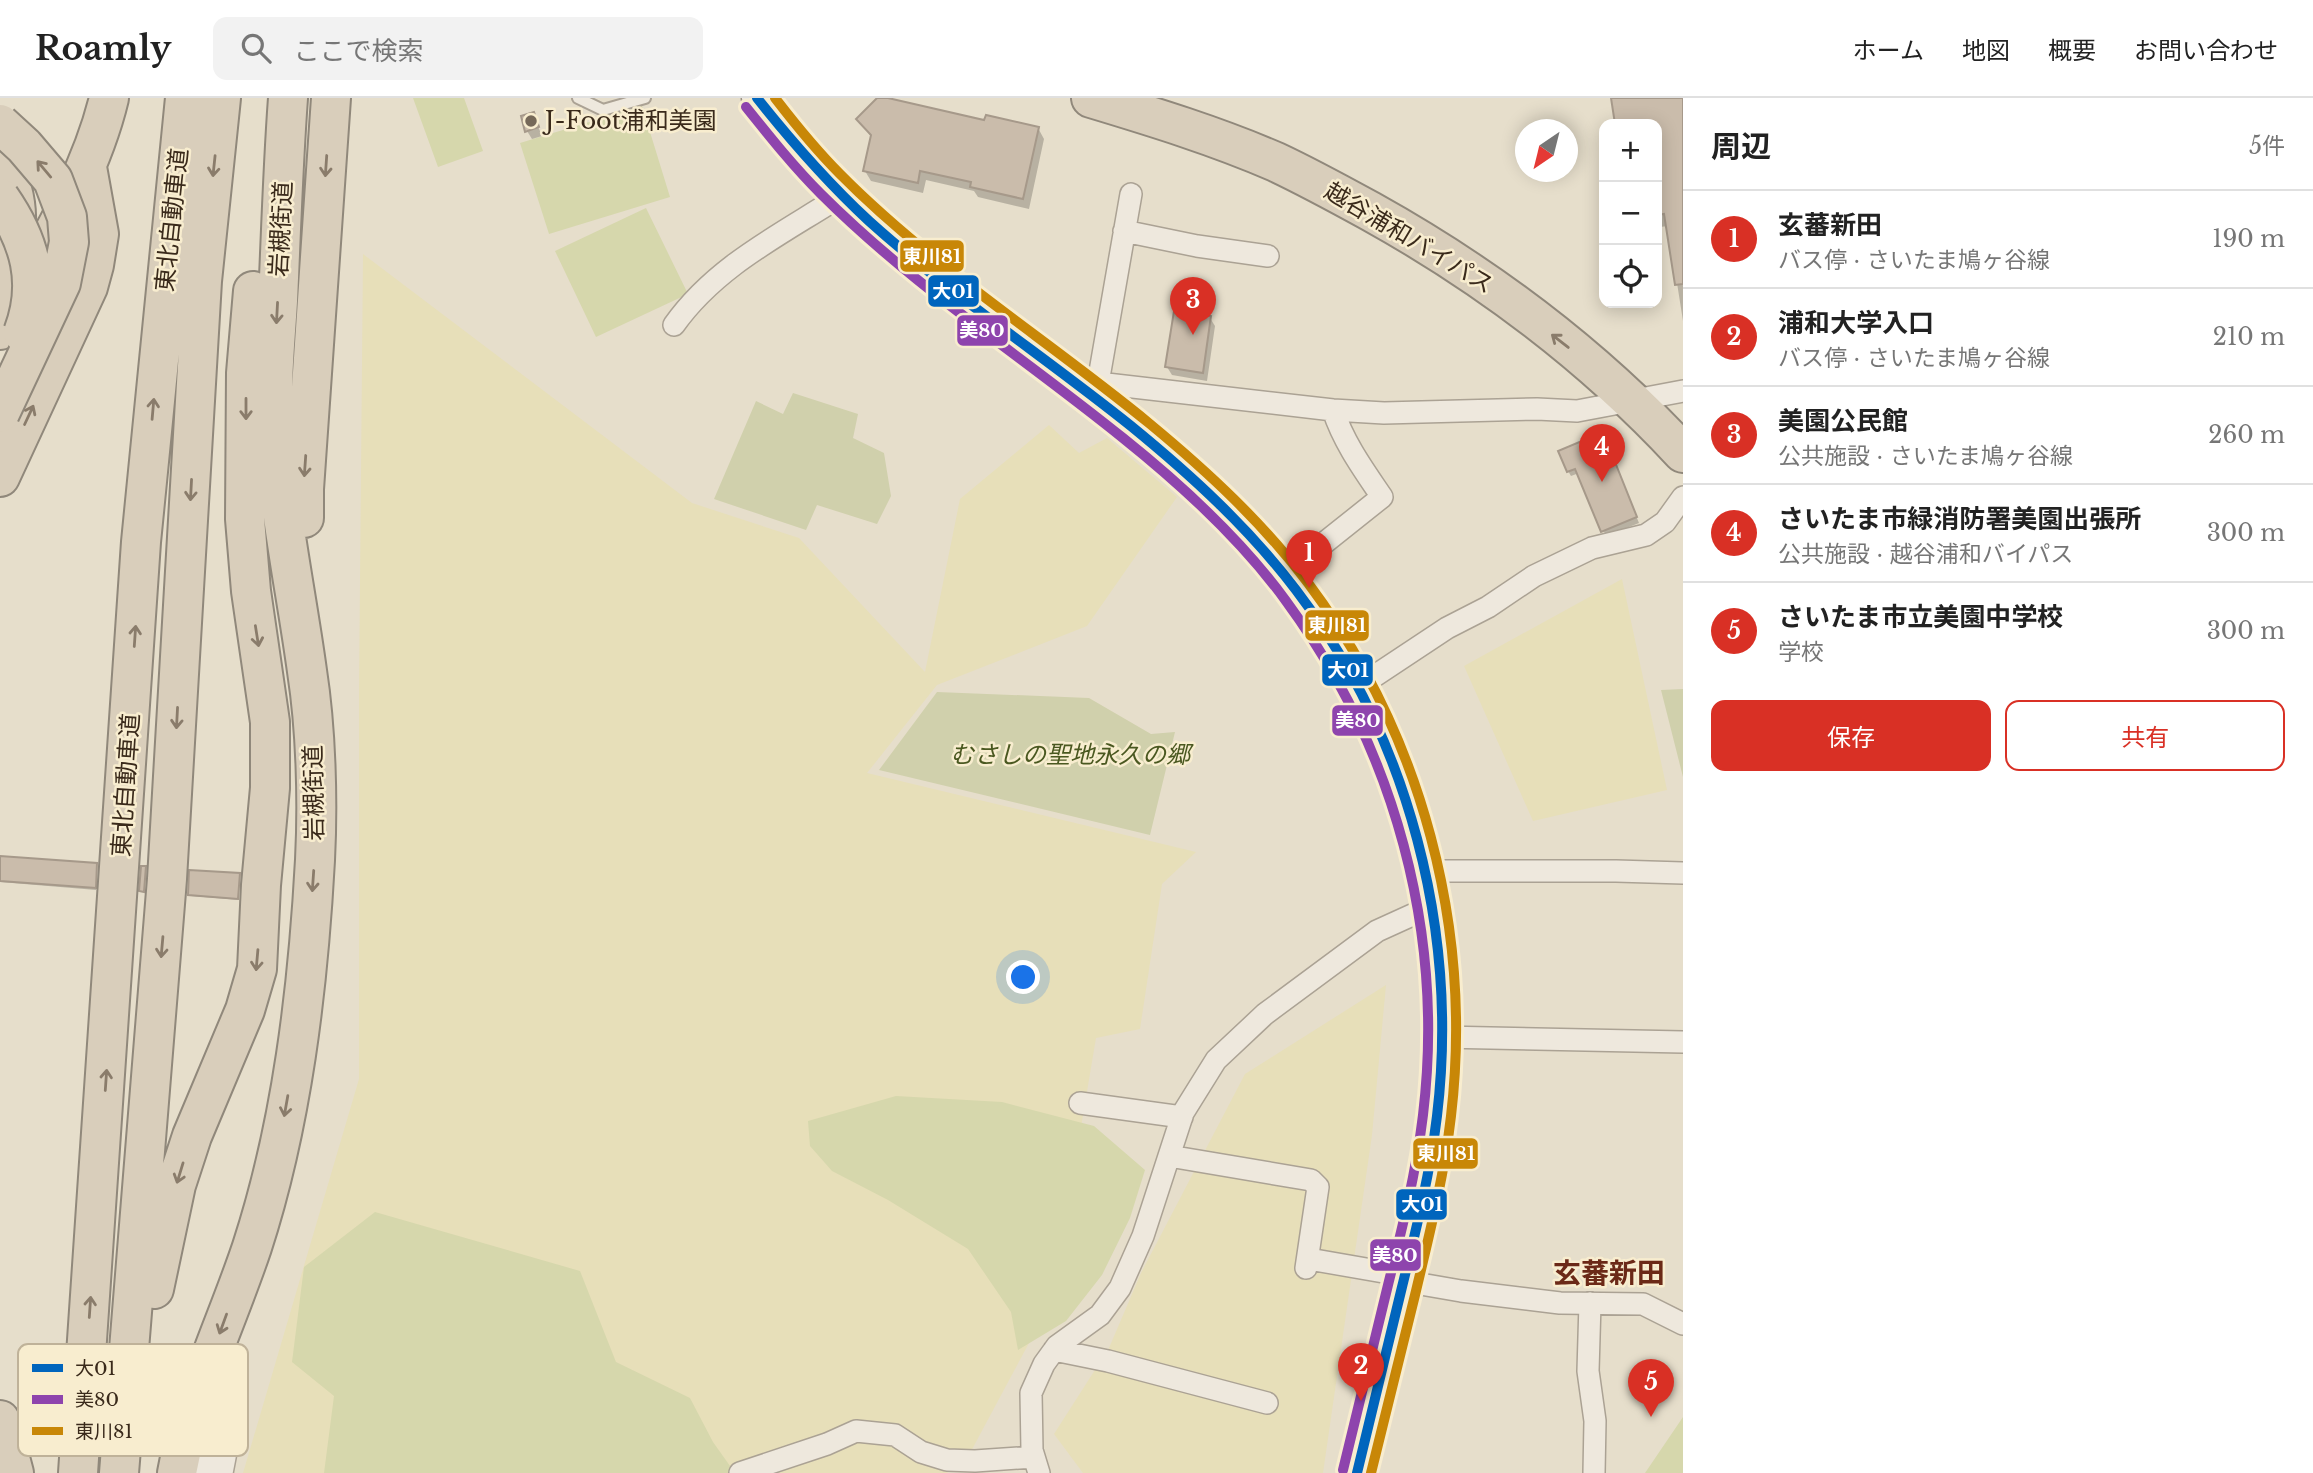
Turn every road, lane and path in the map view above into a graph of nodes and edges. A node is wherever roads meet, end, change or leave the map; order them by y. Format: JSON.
{"nodes":[{"id":1,"x":110,"y":98,"type":"edge"},
{"id":2,"x":185,"y":98,"type":"edge"},
{"id":3,"x":222,"y":98,"type":"edge"},
{"id":4,"x":279,"y":98,"type":"edge"},
{"id":5,"x":288,"y":98,"type":"edge"},
{"id":6,"x":331,"y":98,"type":"edge"},
{"id":7,"x":578,"y":98,"type":"edge"},
{"id":8,"x":645,"y":98,"type":"edge"},
{"id":9,"x":757,"y":98,"type":"edge"},
{"id":10,"x":1091,"y":98,"type":"edge"},
{"id":11,"x":1167,"y":98,"type":"edge"},
{"id":12,"x":0,"y":124,"type":"edge"},
{"id":13,"x":0,"y":159,"type":"edge"},
{"id":14,"x":87,"y":167,"type":"junction"},
{"id":15,"x":838,"y":194,"type":"junction"},
{"id":16,"x":1130,"y":194,"type":"dead end"},
{"id":17,"x":0,"y":198,"type":"edge"},
{"id":18,"x":1124,"y":231,"type":"junction"},
{"id":19,"x":1268,"y":256,"type":"dead end"},
{"id":20,"x":0,"y":278,"type":"edge"},
{"id":21,"x":674,"y":326,"type":"dead end"},
{"id":22,"x":0,"y":330,"type":"edge"},
{"id":23,"x":1094,"y":388,"type":"junction"},
{"id":24,"x":0,"y":394,"type":"edge"},
{"id":25,"x":1665,"y":401,"type":"edge"},
{"id":26,"x":1333,"y":410,"type":"junction"},
{"id":27,"x":0,"y":413,"type":"edge"},
{"id":28,"x":1683,"y":453,"type":"edge"},
{"id":29,"x":0,"y":477,"type":"edge"},
{"id":30,"x":1683,"y":497,"type":"edge"},
{"id":31,"x":1284,"y":575,"type":"junction"},
{"id":32,"x":1358,"y":687,"type":"junction"},
{"id":33,"x":314,"y":741,"type":"junction"},
{"id":34,"x":1426,"y":871,"type":"junction"},
{"id":35,"x":1683,"y":873,"type":"edge"},
{"id":36,"x":1432,"y":906,"type":"junction"},
{"id":37,"x":1442,"y":1037,"type":"junction"},
{"id":38,"x":1683,"y":1042,"type":"edge"},
{"id":39,"x":1080,"y":1103,"type":"dead end"},
{"id":40,"x":1182,"y":1117,"type":"junction"},
{"id":41,"x":1169,"y":1156,"type":"junction"},
{"id":42,"x":1404,"y":1281,"type":"junction"},
{"id":43,"x":1590,"y":1303,"type":"junction"},
{"id":44,"x":1683,"y":1324,"type":"edge"},
{"id":45,"x":87,"y":1344,"type":"edge"},
{"id":46,"x":129,"y":1344,"type":"edge"},
{"id":47,"x":143,"y":1344,"type":"edge"},
{"id":48,"x":225,"y":1344,"type":"edge"},
{"id":49,"x":1054,"y":1350,"type":"junction"},
{"id":50,"x":1267,"y":1403,"type":"dead end"},
{"id":51,"x":0,"y":1420,"type":"edge"},
{"id":52,"x":1036,"y":1465,"type":"edge"},
{"id":53,"x":15,"y":1473,"type":"edge"},
{"id":54,"x":740,"y":1473,"type":"edge"},
{"id":55,"x":1357,"y":1473,"type":"edge"},
{"id":56,"x":1594,"y":1473,"type":"edge"}],
"edges":[{"from":1,"to":14,"type":"highway"},
{"from":45,"to":2,"type":"highway","name":"東北自動車道","one_way":true},
{"from":3,"to":46,"type":"highway","name":"東北自動車道","one_way":true},
{"from":4,"to":47,"type":"highway","one_way":true},
{"from":5,"to":33,"type":"highway","name":"岩槻街道","one_way":true},
{"from":6,"to":33,"type":"highway","one_way":true},
{"from":7,"to":8,"type":"lane"},
{"from":9,"to":15,"type":"main road"},
{"from":25,"to":10,"type":"highway","name":"越谷浦和バイパス","one_way":true},
{"from":11,"to":25,"type":"highway","name":"越谷浦和バイパス"},
{"from":27,"to":12,"type":"highway","one_way":true,"bridge":true},
{"from":13,"to":20,"type":"highway"},
{"from":14,"to":22,"type":"highway"},
{"from":29,"to":14,"type":"highway","one_way":true},
{"from":15,"to":21,"type":"street"},
{"from":15,"to":23,"type":"main road"},
{"from":16,"to":18,"type":"street"},
{"from":17,"to":24,"type":"highway","bridge":true},
{"from":18,"to":19,"type":"street"},
{"from":18,"to":23,"type":"street"},
{"from":23,"to":26,"type":"street"},
{"from":23,"to":31,"type":"main road"},
{"from":25,"to":26,"type":"street"},
{"from":25,"to":28,"type":"highway","name":"越谷浦和バイパス"},
{"from":26,"to":31,"type":"street"},
{"from":30,"to":32,"type":"street"},
{"from":31,"to":32,"type":"main road"},
{"from":32,"to":34,"type":"main road"},
{"from":33,"to":48,"type":"highway","name":"岩槻街道","one_way":true},
{"from":34,"to":35,"type":"street"},
{"from":34,"to":36,"type":"main road"},
{"from":36,"to":37,"type":"main road"},
{"from":36,"to":40,"type":"street"},
{"from":37,"to":38,"type":"street"},
{"from":37,"to":42,"type":"main road"},
{"from":39,"to":40,"type":"street"},
{"from":40,"to":41,"type":"street"},
{"from":41,"to":42,"type":"street"},
{"from":41,"to":49,"type":"street"},
{"from":42,"to":43,"type":"street"},
{"from":42,"to":55,"type":"main road"},
{"from":43,"to":44,"type":"street"},
{"from":43,"to":56,"type":"street"},
{"from":49,"to":50,"type":"street"},
{"from":49,"to":52,"type":"street"},
{"from":51,"to":53,"type":"highway"},
{"from":52,"to":54,"type":"street"}]}
